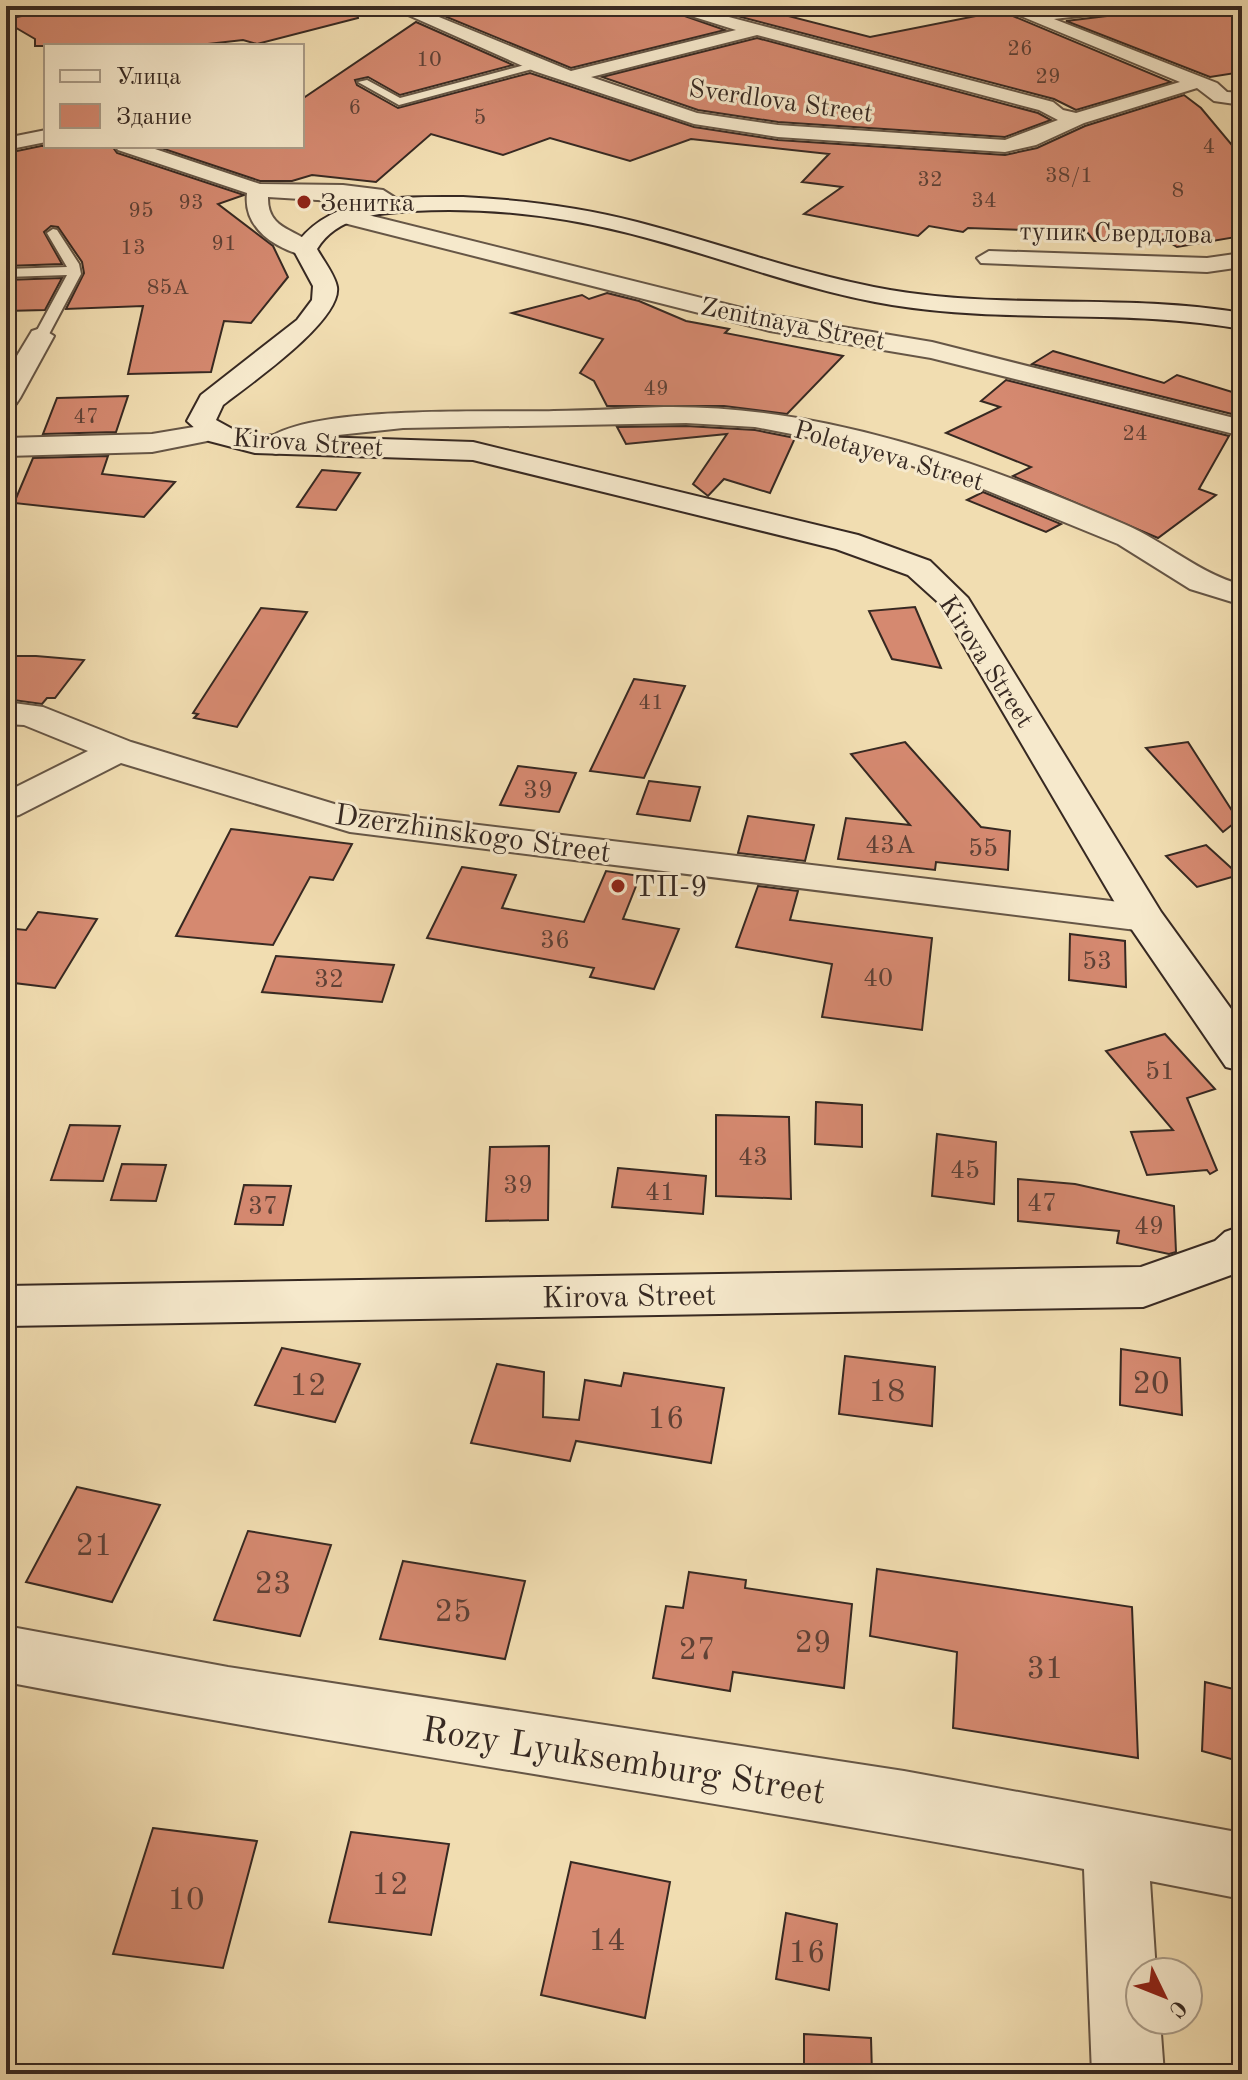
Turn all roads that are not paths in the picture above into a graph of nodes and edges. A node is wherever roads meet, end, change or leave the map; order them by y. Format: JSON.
{"nodes":[{"id":1,"x":39,"y":6,"type":"edge"},
{"id":2,"x":396,"y":6,"type":"edge"},
{"id":3,"x":667,"y":6,"type":"edge"},
{"id":4,"x":1005,"y":6,"type":"edge"},
{"id":5,"x":1123,"y":6,"type":"edge"},
{"id":6,"x":6,"y":11,"type":"edge"},
{"id":7,"x":1032,"y":17,"type":"junction"},
{"id":8,"x":758,"y":29,"type":"junction"},
{"id":9,"x":536,"y":65,"type":"junction"},
{"id":10,"x":570,"y":77,"type":"junction"},
{"id":11,"x":1242,"y":81,"type":"edge"},
{"id":12,"x":363,"y":82,"type":"dead end"},
{"id":13,"x":1209,"y":89,"type":"junction"},
{"id":14,"x":1242,"y":99,"type":"edge"},
{"id":15,"x":1077,"y":119,"type":"junction"},
{"id":16,"x":1242,"y":122,"type":"edge"},
{"id":17,"x":44,"y":136,"type":"edge"},
{"id":18,"x":6,"y":144,"type":"edge"},
{"id":19,"x":131,"y":148,"type":"edge"},
{"id":20,"x":258,"y":190,"type":"junction"},
{"id":21,"x":429,"y":203,"type":"junction"},
{"id":22,"x":344,"y":216,"type":"junction"},
{"id":23,"x":53,"y":233,"type":"dead end"},
{"id":24,"x":305,"y":249,"type":"junction"},
{"id":25,"x":989,"y":258,"type":"dead end"},
{"id":26,"x":1242,"y":260,"type":"edge"},
{"id":27,"x":74,"y":271,"type":"junction"},
{"id":28,"x":6,"y":273,"type":"edge"},
{"id":29,"x":1242,"y":321,"type":"edge"},
{"id":30,"x":41,"y":336,"type":"junction"},
{"id":31,"x":6,"y":337,"type":"edge"},
{"id":32,"x":6,"y":398,"type":"edge"},
{"id":33,"x":1242,"y":428,"type":"edge"},
{"id":34,"x":212,"y":432,"type":"junction"},
{"id":35,"x":276,"y":445,"type":"junction"},
{"id":36,"x":6,"y":447,"type":"edge"},
{"id":37,"x":1242,"y":595,"type":"edge"},
{"id":38,"x":6,"y":713,"type":"edge"},
{"id":39,"x":118,"y":750,"type":"junction"},
{"id":40,"x":6,"y":807,"type":"edge"},
{"id":41,"x":1144,"y":918,"type":"junction"},
{"id":42,"x":1242,"y":1056,"type":"edge"},
{"id":43,"x":1239,"y":1251,"type":"edge"},
{"id":44,"x":6,"y":1306,"type":"edge"},
{"id":45,"x":6,"y":1654,"type":"edge"},
{"id":46,"x":1115,"y":1843,"type":"junction"},
{"id":47,"x":1242,"y":1866,"type":"edge"},
{"id":48,"x":1128,"y":2074,"type":"edge"}],
"edges":[{"from":1,"to":6,"type":"street"},
{"from":2,"to":9,"type":"street","name":"Sverdlova Street"},
{"from":3,"to":8,"type":"street"},
{"from":4,"to":7,"type":"street"},
{"from":5,"to":7,"type":"street"},
{"from":7,"to":13,"type":"street"},
{"from":8,"to":10,"type":"street"},
{"from":8,"to":15,"type":"street"},
{"from":9,"to":10,"type":"street","name":"Sverdlova Street"},
{"from":9,"to":12,"type":"lane"},
{"from":10,"to":15,"type":"street","name":"Sverdlova Street"},
{"from":11,"to":13,"type":"street","name":"Sverdlova Street"},
{"from":13,"to":14,"type":"street"},
{"from":13,"to":15,"type":"street","name":"Sverdlova Street"},
{"from":13,"to":16,"type":"street"},
{"from":17,"to":18,"type":"street"},
{"from":19,"to":20,"type":"street"},
{"from":20,"to":21,"type":"street"},
{"from":20,"to":24,"type":"street"},
{"from":21,"to":22,"type":"street"},
{"from":21,"to":29,"type":"street"},
{"from":22,"to":24,"type":"street"},
{"from":22,"to":33,"type":"street","name":"Zenitnaya Street"},
{"from":23,"to":27,"type":"lane"},
{"from":24,"to":34,"type":"street","name":"Kirova Street"},
{"from":25,"to":26,"type":"street","name":"тупик Свердлова"},
{"from":27,"to":28,"type":"lane"},
{"from":27,"to":30,"type":"lane"},
{"from":30,"to":31,"type":"street"},
{"from":30,"to":32,"type":"street"},
{"from":34,"to":35,"type":"street","name":"Kirova Street"},
{"from":34,"to":36,"type":"street"},
{"from":35,"to":37,"type":"street","name":"Poletayeva Street"},
{"from":35,"to":41,"type":"street","name":"Kirova Street"},
{"from":38,"to":39,"type":"street","name":"Dzerzhinskogo Street"},
{"from":39,"to":40,"type":"street"},
{"from":39,"to":41,"type":"street","name":"Dzerzhinskogo Street"},
{"from":41,"to":42,"type":"street","name":"Kirova Street"},
{"from":43,"to":44,"type":"street","name":"Kirova Street"},
{"from":45,"to":46,"type":"street","name":"Rozy Lyuksemburg Street"},
{"from":46,"to":47,"type":"street","name":"Rozy Lyuksemburg Street"},
{"from":46,"to":48,"type":"street"}]}
